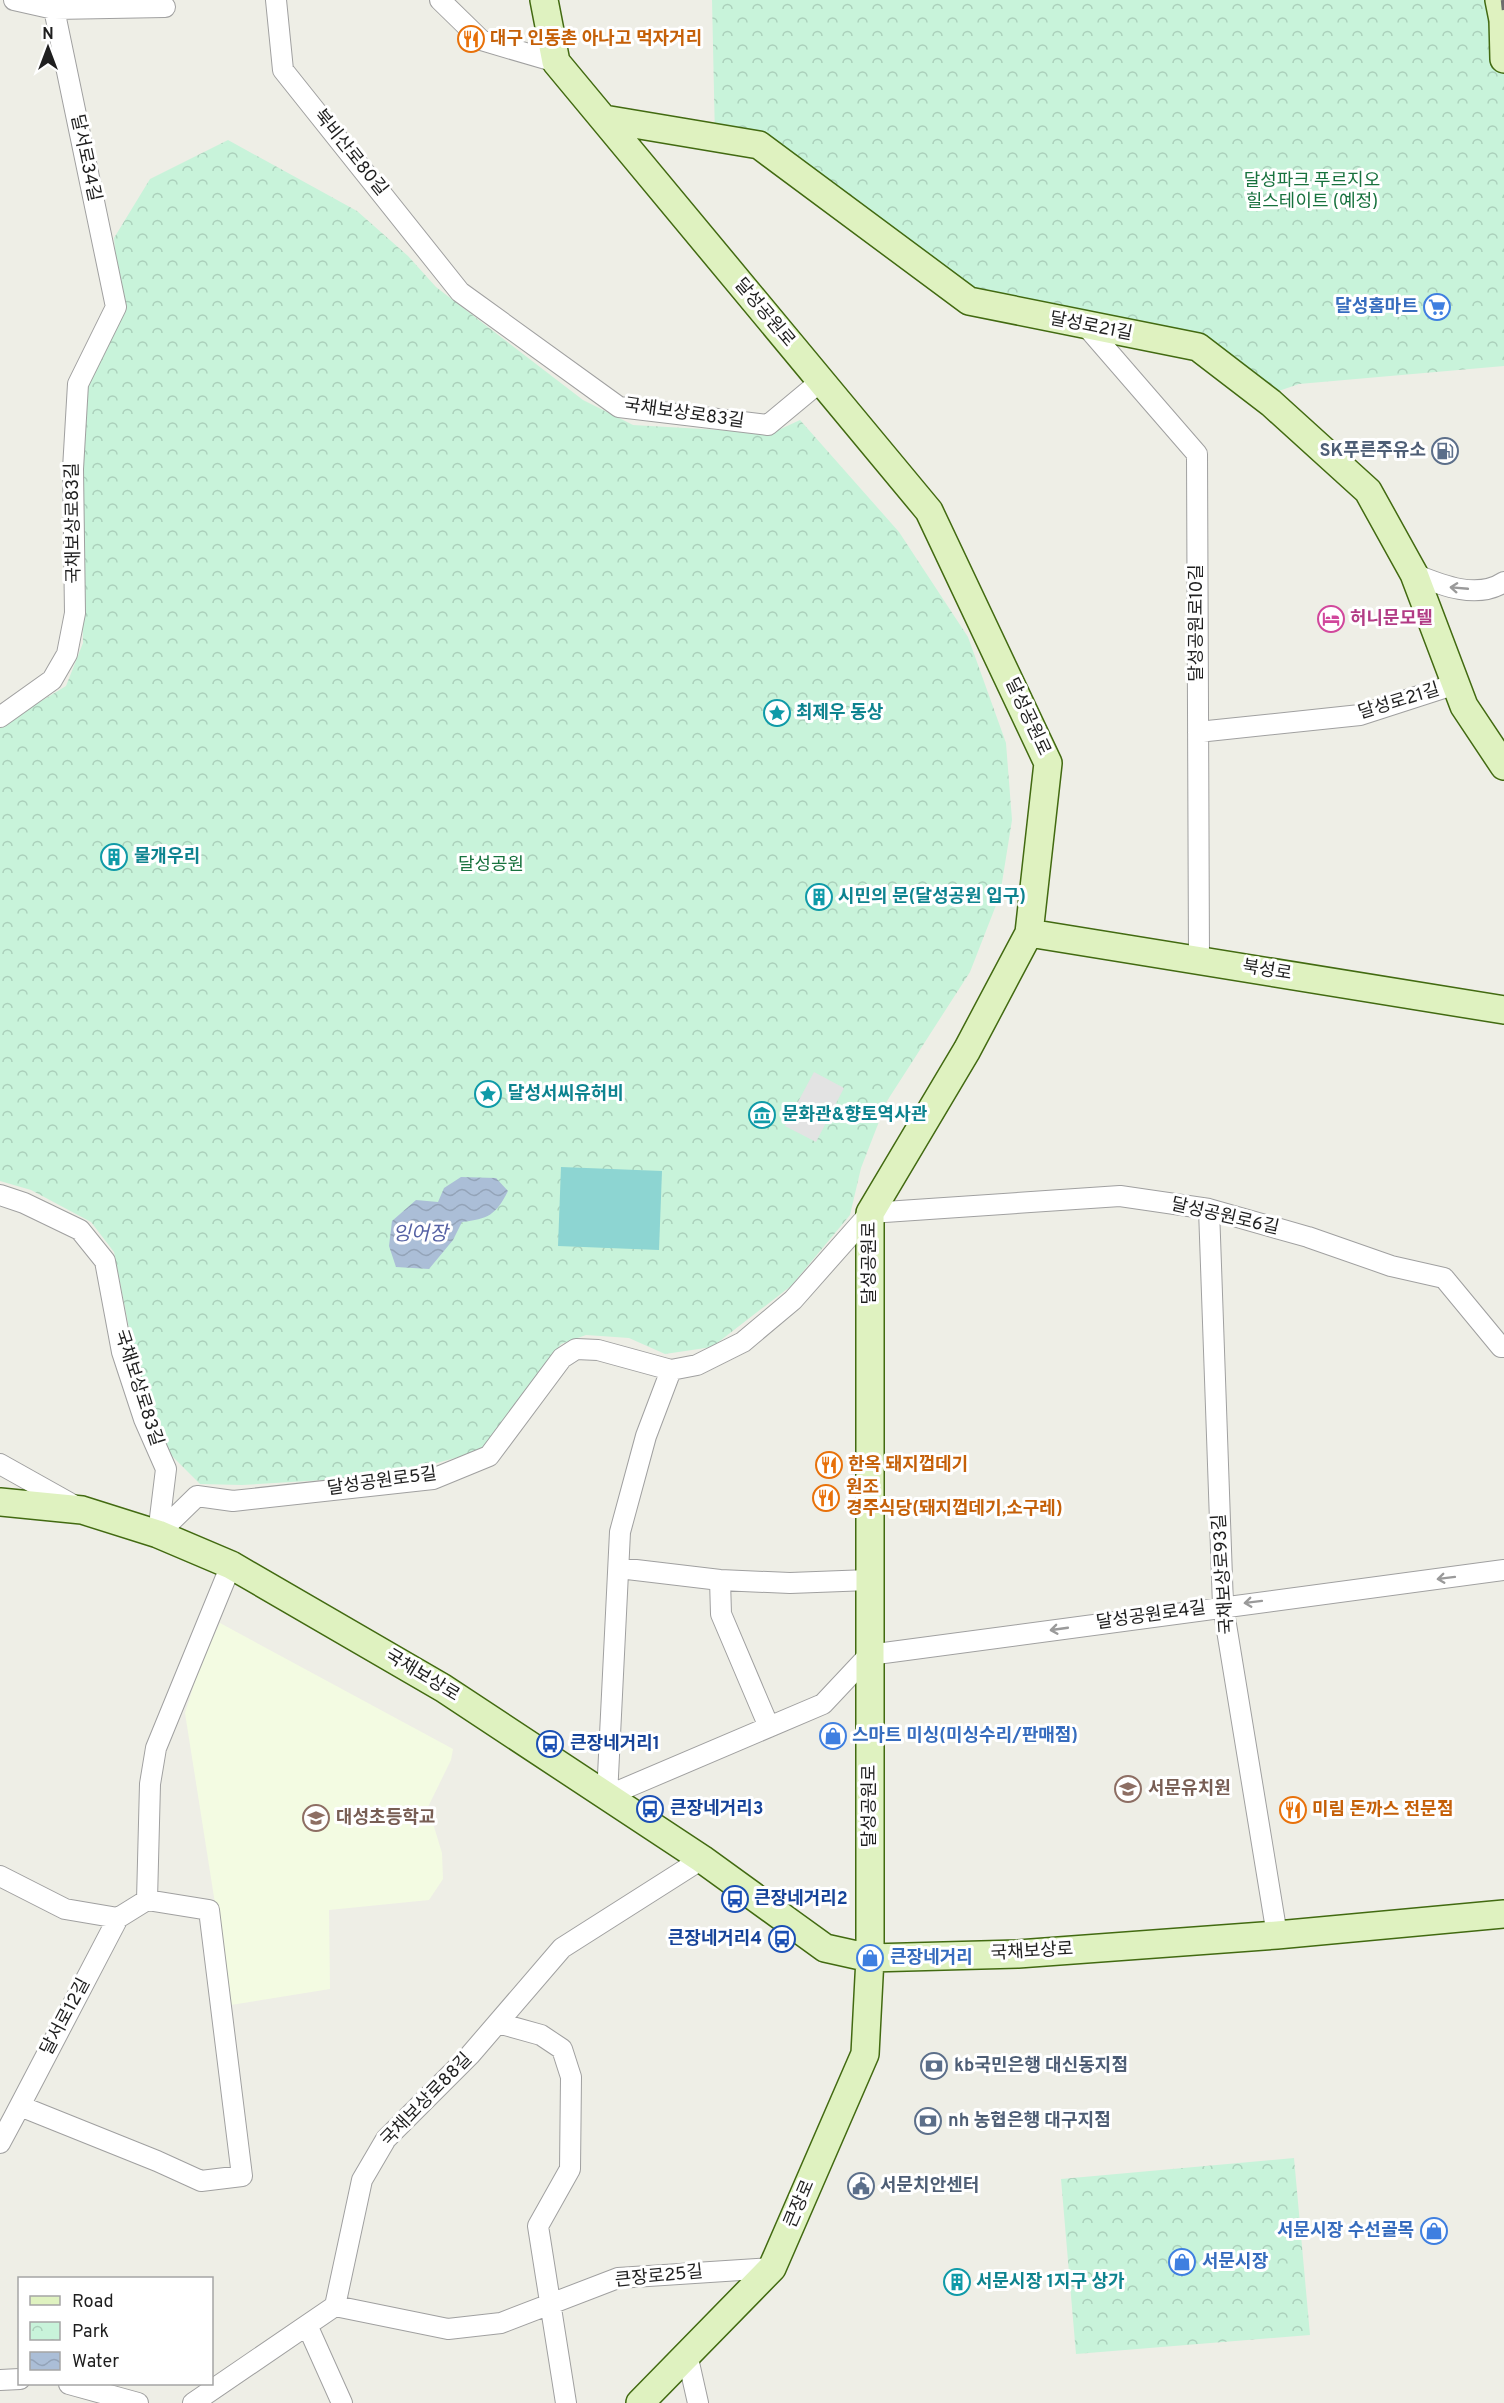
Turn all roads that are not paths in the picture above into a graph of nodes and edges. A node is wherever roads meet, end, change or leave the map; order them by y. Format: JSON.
{"nodes":[{"id":1,"x":14,"y":0,"type":"edge"},
{"id":2,"x":276,"y":0,"type":"edge"},
{"id":3,"x":440,"y":0,"type":"edge"},
{"id":4,"x":544,"y":0,"type":"edge"},
{"id":5,"x":1499,"y":0,"type":"edge"},
{"id":6,"x":165,"y":7,"type":"dead end"},
{"id":7,"x":54,"y":9,"type":"junction"},
{"id":8,"x":1504,"y":59,"type":"edge"},
{"id":9,"x":556,"y":62,"type":"junction"},
{"id":10,"x":604,"y":119,"type":"junction"},
{"id":11,"x":460,"y":292,"type":"joint"},
{"id":12,"x":116,"y":307,"type":"joint"},
{"id":13,"x":1086,"y":326,"type":"junction"},
{"id":14,"x":821,"y":381,"type":"junction"},
{"id":15,"x":1414,"y":574,"type":"junction"},
{"id":16,"x":1504,"y":582,"type":"edge"},
{"id":17,"x":1456,"y":684,"type":"junction"},
{"id":18,"x":0,"y":717,"type":"edge"},
{"id":19,"x":1198,"y":732,"type":"junction"},
{"id":20,"x":1504,"y":766,"type":"edge"},
{"id":21,"x":1029,"y":933,"type":"junction"},
{"id":22,"x":1199,"y":960,"type":"junction"},
{"id":23,"x":1504,"y":1010,"type":"edge"},
{"id":24,"x":0,"y":1195,"type":"edge"},
{"id":25,"x":1209,"y":1209,"type":"junction"},
{"id":26,"x":870,"y":1213,"type":"junction"},
{"id":27,"x":1504,"y":1347,"type":"edge"},
{"id":28,"x":671,"y":1370,"type":"junction"},
{"id":29,"x":0,"y":1464,"type":"edge"},
{"id":30,"x":0,"y":1502,"type":"edge"},
{"id":31,"x":82,"y":1510,"type":"junction"},
{"id":32,"x":158,"y":1534,"type":"junction"},
{"id":33,"x":231,"y":1565,"type":"junction"},
{"id":34,"x":619,"y":1568,"type":"junction"},
{"id":35,"x":1504,"y":1570,"type":"edge"},
{"id":36,"x":720,"y":1580,"type":"junction"},
{"id":37,"x":869,"y":1580,"type":"junction"},
{"id":38,"x":1223,"y":1606,"type":"junction"},
{"id":39,"x":869,"y":1655,"type":"junction"},
{"id":40,"x":769,"y":1728,"type":"junction"},
{"id":41,"x":607,"y":1796,"type":"junction"},
{"id":42,"x":702,"y":1859,"type":"junction"},
{"id":43,"x":0,"y":1876,"type":"edge"},
{"id":44,"x":147,"y":1900,"type":"junction"},
{"id":45,"x":1504,"y":1914,"type":"edge"},
{"id":46,"x":118,"y":1918,"type":"junction"},
{"id":47,"x":1277,"y":1935,"type":"junction"},
{"id":48,"x":870,"y":1958,"type":"junction"},
{"id":49,"x":498,"y":2023,"type":"junction"},
{"id":50,"x":11,"y":2113,"type":"edge"},
{"id":51,"x":0,"y":2144,"type":"edge"},
{"id":52,"x":772,"y":2268,"type":"junction"},
{"id":53,"x":551,"y":2304,"type":"junction"},
{"id":54,"x":335,"y":2306,"type":"junction"},
{"id":55,"x":308,"y":2325,"type":"junction"},
{"id":56,"x":687,"y":2354,"type":"junction"},
{"id":57,"x":18,"y":2379,"type":"edge"},
{"id":58,"x":0,"y":2380,"type":"edge"},
{"id":59,"x":72,"y":2385,"type":"edge"},
{"id":60,"x":108,"y":2399,"type":"edge"},
{"id":61,"x":138,"y":2403,"type":"edge"},
{"id":62,"x":193,"y":2403,"type":"edge"},
{"id":63,"x":342,"y":2403,"type":"edge"},
{"id":64,"x":566,"y":2403,"type":"edge"},
{"id":65,"x":640,"y":2403,"type":"edge"},
{"id":66,"x":698,"y":2403,"type":"edge"}],
"edges":[{"from":1,"to":7,"type":"street"},
{"from":2,"to":11,"type":"street","name":"북비산로80길"},
{"from":3,"to":9,"type":"street"},
{"from":4,"to":9,"type":"street","name":"달성공원로"},
{"from":5,"to":8,"type":"street"},
{"from":6,"to":7,"type":"street"},
{"from":7,"to":12,"type":"street","name":"달서로34길"},
{"from":9,"to":10,"type":"street","name":"달성공원로"},
{"from":10,"to":13,"type":"street","name":"달성로21길"},
{"from":10,"to":14,"type":"street","name":"달성공원로"},
{"from":11,"to":14,"type":"street","name":"국채보상로83길"},
{"from":12,"to":18,"type":"street","name":"국채보상로83길"},
{"from":13,"to":15,"type":"street","name":"달성로21길"},
{"from":13,"to":19,"type":"street","name":"달성공원로10길"},
{"from":14,"to":21,"type":"street","name":"달성공원로"},
{"from":16,"to":15,"type":"street","one_way":true},
{"from":15,"to":17,"type":"street","name":"달성로21길"},
{"from":17,"to":19,"type":"street","name":"달성로21길"},
{"from":17,"to":20,"type":"street","name":"달성로21길"},
{"from":19,"to":22,"type":"street","name":"달성공원로10길"},
{"from":21,"to":22,"type":"street","name":"북성로"},
{"from":21,"to":26,"type":"street","name":"달성공원로"},
{"from":22,"to":23,"type":"street","name":"북성로"},
{"from":24,"to":32,"type":"street","name":"국채보상로83길"},
{"from":25,"to":26,"type":"street","name":"달성공원로6길"},
{"from":25,"to":27,"type":"street","name":"달성공원로6길"},
{"from":25,"to":38,"type":"street","name":"국채보상로93길"},
{"from":26,"to":28,"type":"street","name":"달성공원로5길"},
{"from":26,"to":37,"type":"street","name":"달성공원로"},
{"from":28,"to":32,"type":"street","name":"달성공원로5길"},
{"from":28,"to":34,"type":"street"},
{"from":29,"to":31,"type":"street"},
{"from":30,"to":31,"type":"street","name":"국채보상로"},
{"from":31,"to":32,"type":"street","name":"국채보상로"},
{"from":32,"to":33,"type":"street","name":"국채보상로"},
{"from":33,"to":41,"type":"street","name":"국채보상로"},
{"from":33,"to":44,"type":"street"},
{"from":34,"to":36,"type":"street"},
{"from":34,"to":41,"type":"street"},
{"from":35,"to":38,"type":"street","name":"달성공원로4길","one_way":true},
{"from":36,"to":37,"type":"street"},
{"from":36,"to":40,"type":"street"},
{"from":37,"to":39,"type":"street","name":"달성공원로"},
{"from":38,"to":39,"type":"street","name":"달성공원로4길","one_way":true},
{"from":38,"to":47,"type":"street","name":"국채보상로93길"},
{"from":39,"to":40,"type":"street"},
{"from":39,"to":48,"type":"street","name":"달성공원로"},
{"from":40,"to":41,"type":"street"},
{"from":41,"to":42,"type":"street","name":"국채보상로"},
{"from":42,"to":48,"type":"street","name":"국채보상로"},
{"from":42,"to":49,"type":"street","name":"국채보상로88길"},
{"from":43,"to":46,"type":"street"},
{"from":44,"to":46,"type":"street"},
{"from":44,"to":50,"type":"street"},
{"from":45,"to":47,"type":"street","name":"국채보상로"},
{"from":46,"to":50,"type":"street","name":"달서로12길"},
{"from":47,"to":48,"type":"street","name":"국채보상로"},
{"from":48,"to":52,"type":"street","name":"큰장로"},
{"from":49,"to":53,"type":"street"},
{"from":49,"to":54,"type":"street","name":"국채보상로88길"},
{"from":50,"to":51,"type":"street","name":"달서로12길"},
{"from":52,"to":53,"type":"street","name":"큰장로25길"},
{"from":52,"to":56,"type":"street","name":"큰장로"},
{"from":53,"to":54,"type":"street","name":"큰장로25길"},
{"from":53,"to":64,"type":"street"},
{"from":54,"to":55,"type":"street"},
{"from":55,"to":62,"type":"street"},
{"from":55,"to":63,"type":"street"},
{"from":56,"to":65,"type":"street","name":"큰장로"},
{"from":56,"to":66,"type":"street"},
{"from":57,"to":58,"type":"street"},
{"from":59,"to":60,"type":"street"},
{"from":60,"to":61,"type":"street"}]}
